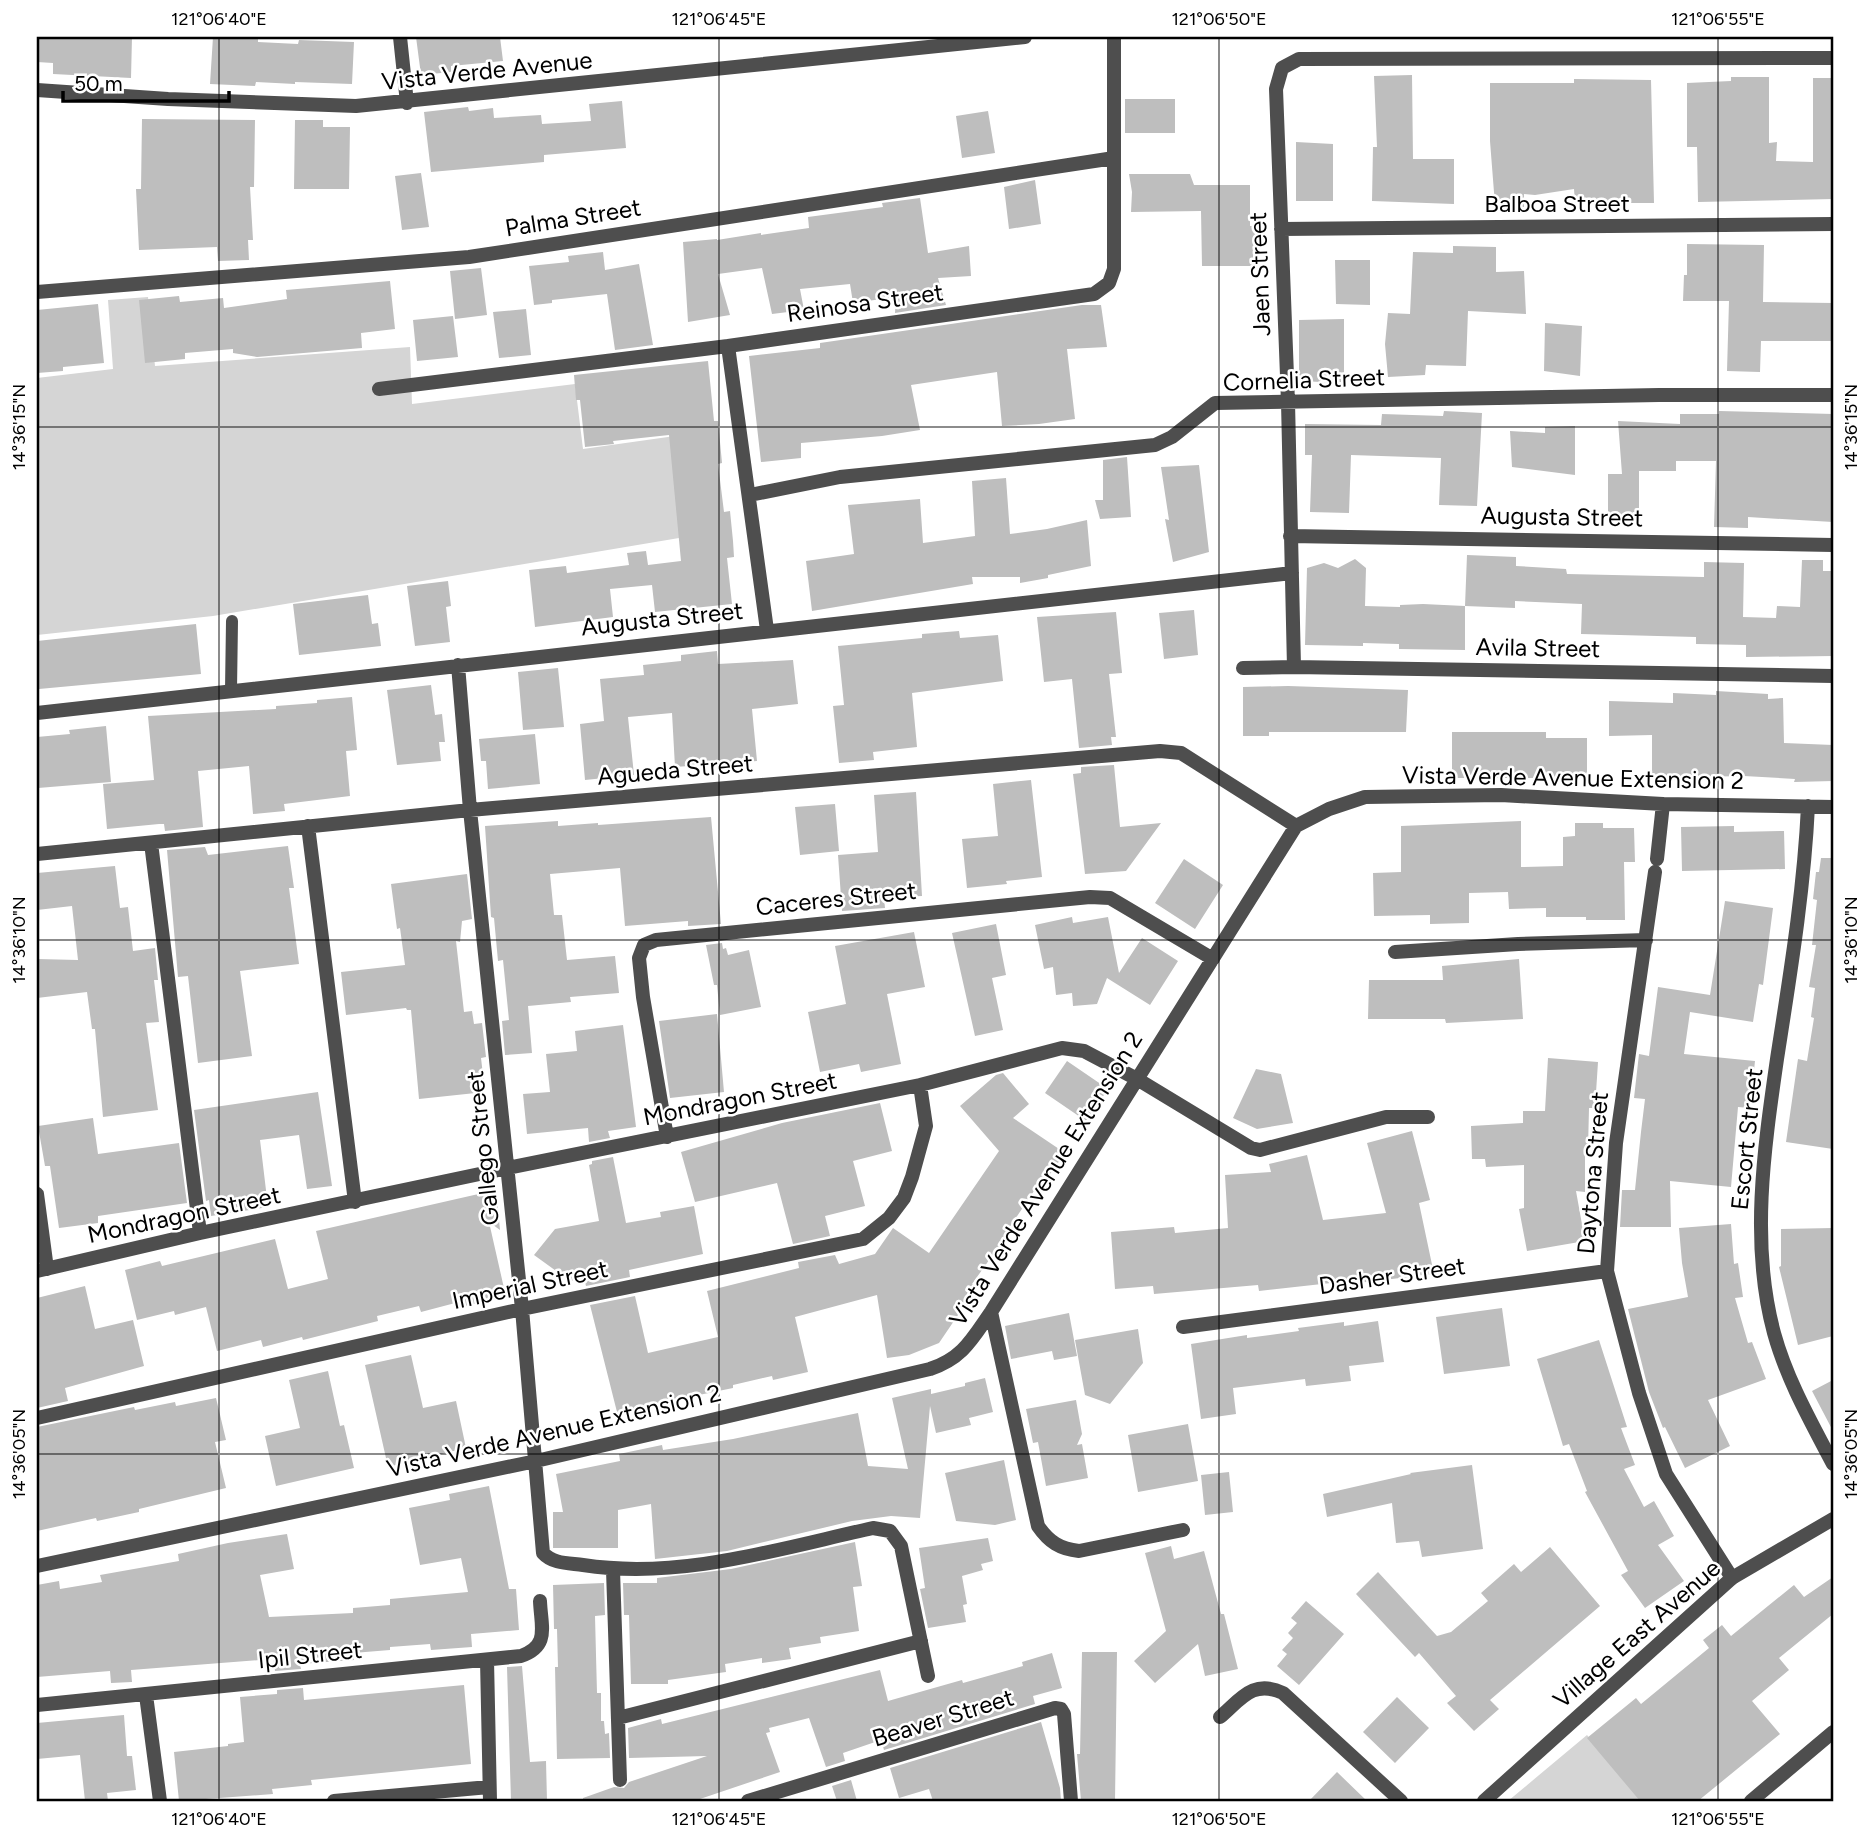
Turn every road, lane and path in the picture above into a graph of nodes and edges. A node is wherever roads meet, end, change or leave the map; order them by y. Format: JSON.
{"nodes":[{"id":1,"x":400,"y":37,"type":"edge"},
{"id":2,"x":1025,"y":37,"type":"edge"},
{"id":3,"x":1114,"y":37,"type":"edge"},
{"id":4,"x":1833,"y":58,"type":"edge"},
{"id":5,"x":37,"y":90,"type":"edge"},
{"id":6,"x":407,"y":103,"type":"junction"},
{"id":7,"x":1114,"y":158,"type":"junction"},
{"id":8,"x":1833,"y":224,"type":"edge"},
{"id":9,"x":1281,"y":229,"type":"junction"},
{"id":10,"x":37,"y":292,"type":"edge"},
{"id":11,"x":728,"y":346,"type":"junction"},
{"id":12,"x":379,"y":388,"type":"dead end"},
{"id":13,"x":1833,"y":395,"type":"edge"},
{"id":14,"x":1288,"y":402,"type":"junction"},
{"id":15,"x":750,"y":495,"type":"junction"},
{"id":16,"x":1290,"y":536,"type":"junction"},
{"id":17,"x":1833,"y":545,"type":"edge"},
{"id":18,"x":1292,"y":573,"type":"junction"},
{"id":19,"x":232,"y":621,"type":"dead end"},
{"id":20,"x":767,"y":630,"type":"junction"},
{"id":21,"x":458,"y":665,"type":"junction"},
{"id":22,"x":1294,"y":667,"type":"junction"},
{"id":23,"x":1243,"y":668,"type":"dead end"},
{"id":24,"x":1833,"y":676,"type":"edge"},
{"id":25,"x":231,"y":690,"type":"junction"},
{"id":26,"x":37,"y":713,"type":"edge"},
{"id":27,"x":1663,"y":804,"type":"junction"},
{"id":28,"x":1808,"y":806,"type":"junction"},
{"id":29,"x":1833,"y":807,"type":"edge"},
{"id":30,"x":470,"y":810,"type":"junction"},
{"id":31,"x":308,"y":826,"type":"junction"},
{"id":32,"x":1296,"y":827,"type":"junction"},
{"id":33,"x":151,"y":843,"type":"junction"},
{"id":34,"x":37,"y":854,"type":"edge"},
{"id":35,"x":1646,"y":940,"type":"junction"},
{"id":36,"x":1395,"y":953,"type":"dead end"},
{"id":37,"x":1213,"y":959,"type":"junction"},
{"id":38,"x":1137,"y":1079,"type":"junction"},
{"id":39,"x":920,"y":1085,"type":"junction"},
{"id":40,"x":1428,"y":1117,"type":"dead end"},
{"id":41,"x":667,"y":1137,"type":"junction"},
{"id":42,"x":508,"y":1168,"type":"junction"},
{"id":43,"x":37,"y":1194,"type":"edge"},
{"id":44,"x":355,"y":1202,"type":"junction"},
{"id":45,"x":200,"y":1233,"type":"junction"},
{"id":46,"x":42,"y":1270,"type":"edge"},
{"id":47,"x":1607,"y":1271,"type":"junction"},
{"id":48,"x":522,"y":1309,"type":"junction"},
{"id":49,"x":991,"y":1312,"type":"junction"},
{"id":50,"x":1183,"y":1328,"type":"dead end"},
{"id":51,"x":37,"y":1418,"type":"edge"},
{"id":52,"x":536,"y":1461,"type":"junction"},
{"id":53,"x":1833,"y":1464,"type":"edge"},
{"id":54,"x":1833,"y":1519,"type":"edge"},
{"id":55,"x":1183,"y":1530,"type":"dead end"},
{"id":56,"x":37,"y":1566,"type":"edge"},
{"id":57,"x":613,"y":1570,"type":"junction"},
{"id":58,"x":1732,"y":1578,"type":"junction"},
{"id":59,"x":540,"y":1601,"type":"dead end"},
{"id":60,"x":921,"y":1641,"type":"junction"},
{"id":61,"x":487,"y":1660,"type":"junction"},
{"id":62,"x":928,"y":1676,"type":"dead end"},
{"id":63,"x":146,"y":1695,"type":"junction"},
{"id":64,"x":37,"y":1705,"type":"edge"},
{"id":65,"x":1220,"y":1717,"type":"dead end"},
{"id":66,"x":618,"y":1718,"type":"junction"},
{"id":67,"x":1833,"y":1732,"type":"edge"},
{"id":68,"x":620,"y":1780,"type":"dead end"},
{"id":69,"x":490,"y":1794,"type":"edge"},
{"id":70,"x":787,"y":1795,"type":"edge"},
{"id":71,"x":160,"y":1801,"type":"edge"},
{"id":72,"x":334,"y":1801,"type":"edge"},
{"id":73,"x":748,"y":1801,"type":"edge"},
{"id":74,"x":1071,"y":1801,"type":"edge"},
{"id":75,"x":1401,"y":1801,"type":"edge"},
{"id":76,"x":1484,"y":1801,"type":"edge"},
{"id":77,"x":1751,"y":1801,"type":"edge"}],
"edges":[{"from":1,"to":6,"type":"street"},
{"from":2,"to":6,"type":"street","name":"Vista Verde Avenue"},
{"from":3,"to":7,"type":"street","name":"Reinosa Street"},
{"from":4,"to":9,"type":"street","name":"Jaen Street"},
{"from":5,"to":6,"type":"street","name":"Vista Verde Avenue"},
{"from":7,"to":10,"type":"street","name":"Palma Street"},
{"from":7,"to":11,"type":"street","name":"Reinosa Street"},
{"from":8,"to":9,"type":"street","name":"Balboa Street"},
{"from":9,"to":14,"type":"street","name":"Jaen Street"},
{"from":11,"to":12,"type":"street","name":"Reinosa Street"},
{"from":11,"to":15,"type":"street"},
{"from":13,"to":14,"type":"street","name":"Cornelia Street"},
{"from":14,"to":15,"type":"street","name":"Cornelia Street"},
{"from":14,"to":16,"type":"street","name":"Jaen Street"},
{"from":15,"to":20,"type":"street"},
{"from":16,"to":17,"type":"street","name":"Augusta Street"},
{"from":16,"to":18,"type":"street","name":"Jaen Street"},
{"from":18,"to":20,"type":"street","name":"Augusta Street"},
{"from":18,"to":22,"type":"street","name":"Jaen Street"},
{"from":19,"to":25,"type":"lane"},
{"from":20,"to":21,"type":"street","name":"Augusta Street"},
{"from":21,"to":25,"type":"street","name":"Augusta Street"},
{"from":21,"to":30,"type":"street","name":"Gallego Street"},
{"from":22,"to":23,"type":"street","name":"Avila Street"},
{"from":22,"to":24,"type":"street","name":"Avila Street"},
{"from":25,"to":26,"type":"street","name":"Augusta Street"},
{"from":27,"to":28,"type":"street","name":"Vista Verde Avenue Extension 2"},
{"from":27,"to":32,"type":"street","name":"Vista Verde Avenue Extension 2"},
{"from":27,"to":35,"type":"street","name":"Daytona Street"},
{"from":28,"to":29,"type":"street","name":"Vista Verde Avenue Extension 2"},
{"from":28,"to":53,"type":"street","name":"Escort Street"},
{"from":30,"to":31,"type":"street","name":"Agueda Street"},
{"from":30,"to":32,"type":"street","name":"Agueda Street"},
{"from":30,"to":42,"type":"street","name":"Gallego Street"},
{"from":31,"to":33,"type":"street","name":"Agueda Street"},
{"from":31,"to":44,"type":"street"},
{"from":32,"to":37,"type":"street","name":"Vista Verde Avenue Extension 2"},
{"from":33,"to":34,"type":"street","name":"Agueda Street"},
{"from":33,"to":45,"type":"street"},
{"from":35,"to":36,"type":"street"},
{"from":35,"to":47,"type":"street","name":"Daytona Street"},
{"from":37,"to":38,"type":"street","name":"Vista Verde Avenue Extension 2"},
{"from":37,"to":41,"type":"street","name":"Caceres Street"},
{"from":38,"to":39,"type":"street","name":"Mondragon Street"},
{"from":38,"to":40,"type":"street","name":"Mondragon Street"},
{"from":38,"to":49,"type":"street","name":"Vista Verde Avenue Extension 2"},
{"from":39,"to":41,"type":"street","name":"Mondragon Street"},
{"from":39,"to":48,"type":"street","name":"Imperial Street"},
{"from":41,"to":42,"type":"street","name":"Mondragon Street"},
{"from":42,"to":44,"type":"street","name":"Mondragon Street"},
{"from":42,"to":48,"type":"street","name":"Gallego Street"},
{"from":43,"to":46,"type":"street"},
{"from":44,"to":45,"type":"street","name":"Mondragon Street"},
{"from":45,"to":46,"type":"street","name":"Mondragon Street"},
{"from":47,"to":50,"type":"street","name":"Dasher Street"},
{"from":47,"to":58,"type":"street","name":"Daytona Street"},
{"from":48,"to":51,"type":"street","name":"Imperial Street"},
{"from":48,"to":52,"type":"street","name":"Gallego Street"},
{"from":49,"to":52,"type":"street","name":"Vista Verde Avenue Extension 2"},
{"from":49,"to":55,"type":"street"},
{"from":52,"to":56,"type":"street","name":"Vista Verde Avenue Extension 2"},
{"from":52,"to":57,"type":"street","name":"Gallego Street"},
{"from":54,"to":58,"type":"street","name":"Village East Avenue"},
{"from":57,"to":60,"type":"street","name":"Gallego Street"},
{"from":57,"to":66,"type":"street"},
{"from":58,"to":76,"type":"street","name":"Village East Avenue"},
{"from":59,"to":61,"type":"street","name":"Ipil Street"},
{"from":60,"to":62,"type":"street","name":"Gallego Street"},
{"from":60,"to":66,"type":"street"},
{"from":61,"to":63,"type":"street","name":"Ipil Street"},
{"from":61,"to":69,"type":"street"},
{"from":63,"to":64,"type":"street","name":"Ipil Street"},
{"from":63,"to":71,"type":"street"},
{"from":65,"to":75,"type":"street"},
{"from":66,"to":68,"type":"street"},
{"from":67,"to":77,"type":"street"},
{"from":69,"to":72,"type":"street"},
{"from":70,"to":73,"type":"street","name":"Beaver Street"},
{"from":70,"to":74,"type":"street","name":"Beaver Street"}]}
